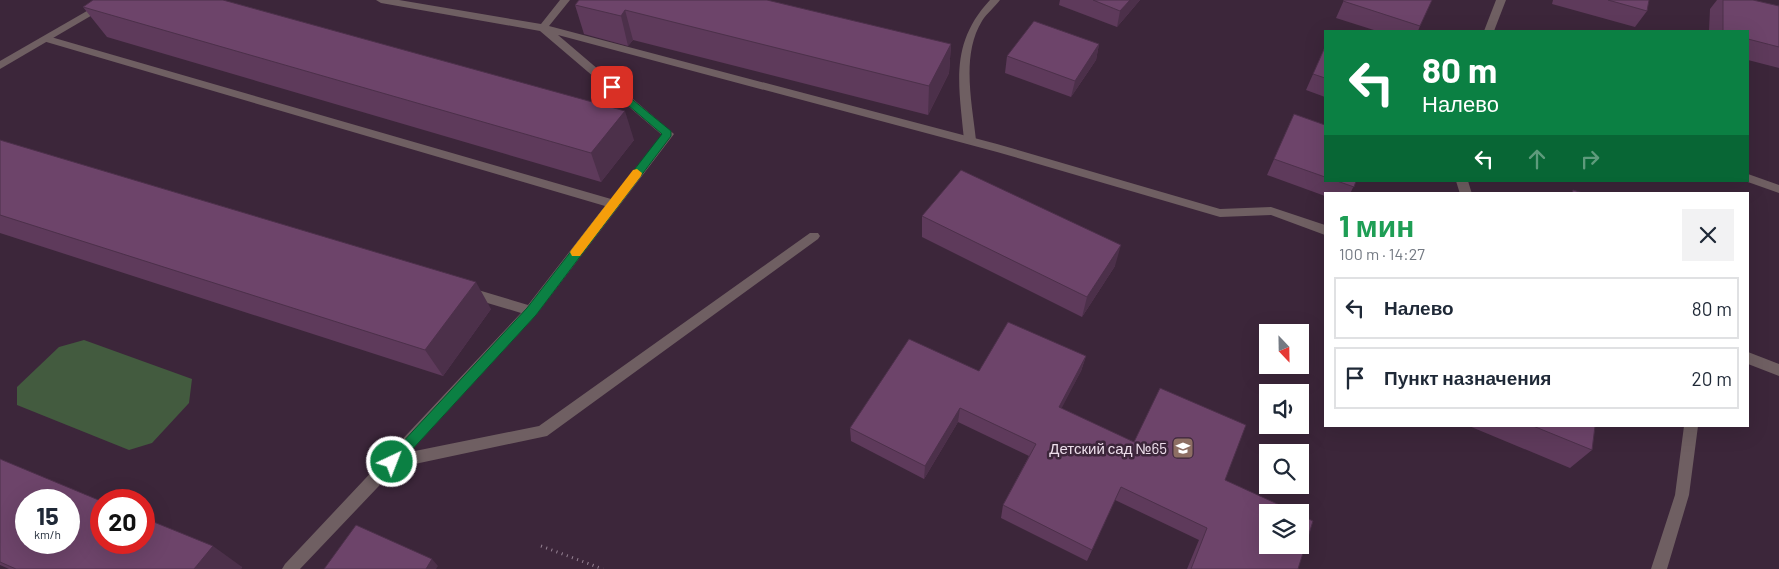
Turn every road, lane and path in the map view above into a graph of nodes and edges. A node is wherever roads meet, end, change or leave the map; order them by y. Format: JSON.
{"nodes":[{"id":1,"x":112,"y":0,"type":"edge"},
{"id":2,"x":381,"y":0,"type":"edge"},
{"id":3,"x":565,"y":0,"type":"edge"},
{"id":4,"x":995,"y":0,"type":"edge"},
{"id":5,"x":1501,"y":0,"type":"edge"},
{"id":6,"x":543,"y":28,"type":"junction"},
{"id":7,"x":1489,"y":30,"type":"edge"},
{"id":8,"x":46,"y":39,"type":"junction"},
{"id":9,"x":0,"y":66,"type":"edge"},
{"id":10,"x":970,"y":140,"type":"junction"},
{"id":11,"x":1749,"y":178,"type":"edge"},
{"id":12,"x":1779,"y":189,"type":"edge"},
{"id":13,"x":612,"y":204,"type":"junction"},
{"id":14,"x":1324,"y":230,"type":"edge"},
{"id":15,"x":814,"y":236,"type":"dead end"},
{"id":16,"x":457,"y":288,"type":"edge"},
{"id":17,"x":532,"y":311,"type":"junction"},
{"id":18,"x":1749,"y":358,"type":"edge"},
{"id":19,"x":1779,"y":370,"type":"edge"},
{"id":20,"x":1692,"y":427,"type":"edge"},
{"id":21,"x":392,"y":462,"type":"junction"},
{"id":22,"x":541,"y":546,"type":"dead end"},
{"id":23,"x":290,"y":569,"type":"edge"},
{"id":24,"x":603,"y":569,"type":"edge"},
{"id":25,"x":1659,"y":569,"type":"edge"}],
"edges":[{"from":1,"to":8,"type":"street"},
{"from":2,"to":6,"type":"street"},
{"from":3,"to":6,"type":"street"},
{"from":4,"to":10,"type":"street"},
{"from":5,"to":7,"type":"street"},
{"from":6,"to":10,"type":"street"},
{"from":6,"to":13,"type":"street"},
{"from":8,"to":9,"type":"street"},
{"from":8,"to":13,"type":"street"},
{"from":10,"to":14,"type":"street"},
{"from":11,"to":12,"type":"street"},
{"from":13,"to":17,"type":"street"},
{"from":15,"to":21,"type":"street"},
{"from":16,"to":17,"type":"street"},
{"from":17,"to":21,"type":"street"},
{"from":18,"to":19,"type":"street"},
{"from":20,"to":25,"type":"street"},
{"from":21,"to":23,"type":"street"},
{"from":22,"to":24,"type":"path"}]}
